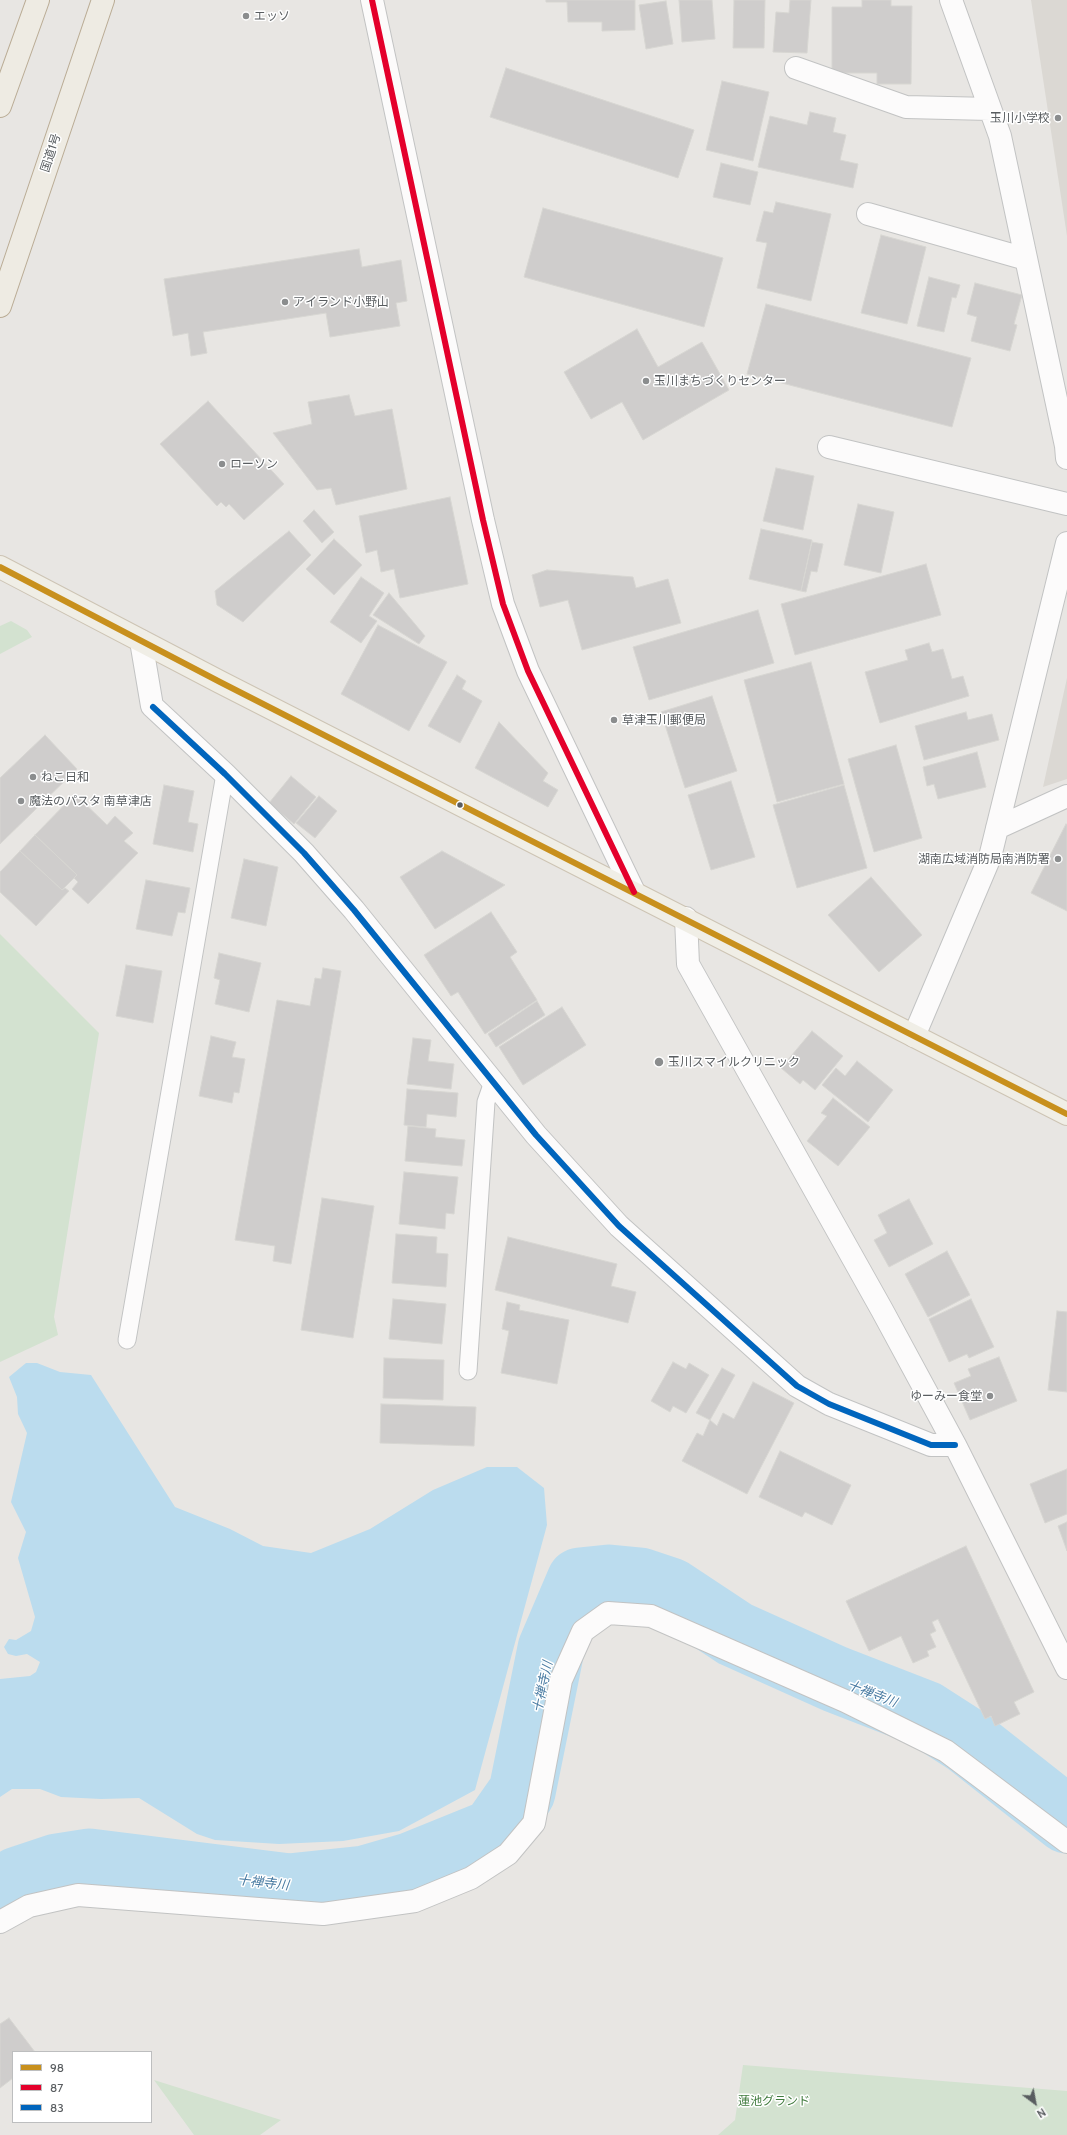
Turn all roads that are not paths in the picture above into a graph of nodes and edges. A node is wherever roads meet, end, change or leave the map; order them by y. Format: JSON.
{"nodes":[{"id":1,"x":38,"y":0,"type":"edge"},
{"id":2,"x":103,"y":0,"type":"edge"},
{"id":3,"x":372,"y":0,"type":"edge"},
{"id":4,"x":951,"y":0,"type":"edge"},
{"id":5,"x":796,"y":68,"type":"dead end"},
{"id":6,"x":0,"y":106,"type":"edge"},
{"id":7,"x":990,"y":109,"type":"junction"},
{"id":8,"x":868,"y":214,"type":"dead end"},
{"id":9,"x":1026,"y":259,"type":"junction"},
{"id":10,"x":0,"y":306,"type":"edge"},
{"id":11,"x":829,"y":447,"type":"dead end"},
{"id":12,"x":1067,"y":458,"type":"edge"},
{"id":13,"x":1067,"y":504,"type":"edge"},
{"id":14,"x":1067,"y":543,"type":"edge"},
{"id":15,"x":0,"y":567,"type":"edge"},
{"id":16,"x":141,"y":641,"type":"junction"},
{"id":17,"x":225,"y":774,"type":"junction"},
{"id":18,"x":1067,"y":796,"type":"edge"},
{"id":19,"x":997,"y":828,"type":"junction"},
{"id":20,"x":634,"y":892,"type":"junction"},
{"id":21,"x":686,"y":918,"type":"junction"},
{"id":22,"x":914,"y":1036,"type":"junction"},
{"id":23,"x":493,"y":1082,"type":"junction"},
{"id":24,"x":1067,"y":1114,"type":"edge"},
{"id":25,"x":127,"y":1340,"type":"dead end"},
{"id":26,"x":468,"y":1371,"type":"dead end"},
{"id":27,"x":955,"y":1445,"type":"junction"},
{"id":28,"x":1067,"y":1668,"type":"edge"},
{"id":29,"x":1067,"y":1842,"type":"edge"},
{"id":30,"x":0,"y":1922,"type":"edge"}],
"edges":[{"from":1,"to":6,"type":"highway"},
{"from":2,"to":10,"type":"highway","name":"国道1号"},
{"from":3,"to":20,"type":"street"},
{"from":4,"to":7,"type":"street"},
{"from":5,"to":7,"type":"street"},
{"from":7,"to":9,"type":"street"},
{"from":8,"to":9,"type":"street"},
{"from":9,"to":12,"type":"street"},
{"from":11,"to":13,"type":"street"},
{"from":14,"to":19,"type":"street"},
{"from":15,"to":16,"type":"main road"},
{"from":16,"to":17,"type":"street"},
{"from":16,"to":20,"type":"main road"},
{"from":17,"to":23,"type":"street"},
{"from":17,"to":25,"type":"lane"},
{"from":18,"to":19,"type":"street"},
{"from":19,"to":22,"type":"street"},
{"from":20,"to":21,"type":"main road"},
{"from":21,"to":22,"type":"main road"},
{"from":21,"to":27,"type":"street"},
{"from":22,"to":24,"type":"main road"},
{"from":23,"to":26,"type":"lane"},
{"from":23,"to":27,"type":"street"},
{"from":27,"to":28,"type":"street"},
{"from":29,"to":30,"type":"street"}]}
